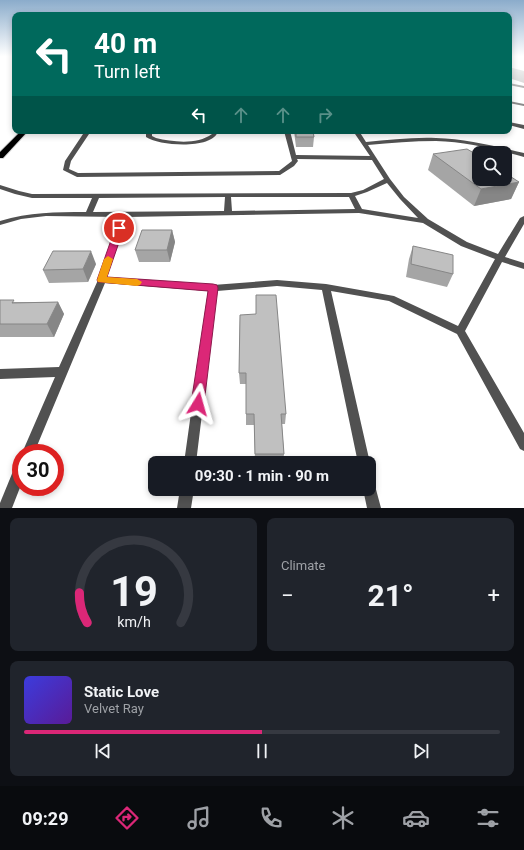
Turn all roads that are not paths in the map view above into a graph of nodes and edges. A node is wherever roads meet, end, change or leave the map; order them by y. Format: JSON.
{"nodes":[{"id":1,"x":512,"y":85,"type":"edge"},
{"id":2,"x":524,"y":87,"type":"edge"},
{"id":3,"x":512,"y":103,"type":"edge"},
{"id":4,"x":524,"y":105,"type":"edge"},
{"id":5,"x":512,"y":124,"type":"edge"},
{"id":6,"x":524,"y":127,"type":"edge"},
{"id":7,"x":22,"y":134,"type":"edge"},
{"id":8,"x":86,"y":134,"type":"edge"},
{"id":9,"x":149,"y":134,"type":"edge"},
{"id":10,"x":214,"y":134,"type":"edge"},
{"id":11,"x":288,"y":134,"type":"edge"},
{"id":12,"x":358,"y":134,"type":"edge"},
{"id":13,"x":364,"y":144,"type":"junction"},
{"id":14,"x":524,"y":155,"type":"edge"},
{"id":15,"x":0,"y":156,"type":"edge"},
{"id":16,"x":294,"y":157,"type":"junction"},
{"id":17,"x":373,"y":158,"type":"junction"},
{"id":18,"x":388,"y":180,"type":"junction"},
{"id":19,"x":0,"y":187,"type":"edge"},
{"id":20,"x":351,"y":195,"type":"junction"},
{"id":21,"x":96,"y":196,"type":"junction"},
{"id":22,"x":228,"y":196,"type":"junction"},
{"id":23,"x":359,"y":211,"type":"junction"},
{"id":24,"x":228,"y":214,"type":"junction"},
{"id":25,"x":88,"y":215,"type":"junction"},
{"id":26,"x":124,"y":215,"type":"junction"},
{"id":27,"x":524,"y":218,"type":"edge"},
{"id":28,"x":425,"y":221,"type":"junction"},
{"id":29,"x":0,"y":223,"type":"edge"},
{"id":30,"x":500,"y":258,"type":"junction"},
{"id":31,"x":524,"y":266,"type":"edge"},
{"id":32,"x":102,"y":280,"type":"junction"},
{"id":33,"x":326,"y":287,"type":"junction"},
{"id":34,"x":213,"y":288,"type":"junction"},
{"id":35,"x":460,"y":332,"type":"junction"},
{"id":36,"x":62,"y":372,"type":"junction"},
{"id":37,"x":0,"y":374,"type":"edge"},
{"id":38,"x":32,"y":444,"type":"edge"},
{"id":39,"x":524,"y":444,"type":"edge"},
{"id":40,"x":191,"y":456,"type":"edge"},
{"id":41,"x":362,"y":456,"type":"edge"},
{"id":42,"x":12,"y":490,"type":"edge"},
{"id":43,"x":186,"y":496,"type":"edge"},
{"id":44,"x":371,"y":496,"type":"edge"},
{"id":45,"x":4,"y":508,"type":"edge"},
{"id":46,"x":184,"y":508,"type":"edge"},
{"id":47,"x":374,"y":508,"type":"edge"}],
"edges":[{"from":1,"to":2,"type":"street"},
{"from":3,"to":4,"type":"street"},
{"from":5,"to":6,"type":"street"},
{"from":7,"to":15,"type":"main road"},
{"from":8,"to":16,"type":"street"},
{"from":9,"to":10,"type":"street"},
{"from":11,"to":16,"type":"street"},
{"from":12,"to":13,"type":"street"},
{"from":13,"to":14,"type":"street"},
{"from":13,"to":17,"type":"street"},
{"from":16,"to":17,"type":"street"},
{"from":17,"to":18,"type":"street"},
{"from":18,"to":20,"type":"street"},
{"from":18,"to":28,"type":"street"},
{"from":19,"to":21,"type":"street"},
{"from":20,"to":22,"type":"street"},
{"from":20,"to":23,"type":"street"},
{"from":21,"to":22,"type":"street"},
{"from":21,"to":25,"type":"street"},
{"from":22,"to":24,"type":"street"},
{"from":23,"to":24,"type":"street"},
{"from":23,"to":28,"type":"street"},
{"from":24,"to":26,"type":"street"},
{"from":25,"to":26,"type":"street"},
{"from":25,"to":29,"type":"street"},
{"from":26,"to":32,"type":"street"},
{"from":27,"to":30,"type":"street"},
{"from":28,"to":30,"type":"street"},
{"from":30,"to":31,"type":"street"},
{"from":30,"to":35,"type":"street"},
{"from":32,"to":34,"type":"street"},
{"from":32,"to":36,"type":"street"},
{"from":33,"to":34,"type":"street"},
{"from":33,"to":35,"type":"street"},
{"from":33,"to":41,"type":"street"},
{"from":34,"to":40,"type":"street"},
{"from":35,"to":39,"type":"street"},
{"from":36,"to":37,"type":"street"},
{"from":36,"to":38,"type":"street"},
{"from":42,"to":45,"type":"street"},
{"from":43,"to":46,"type":"street"},
{"from":44,"to":47,"type":"street"}]}
